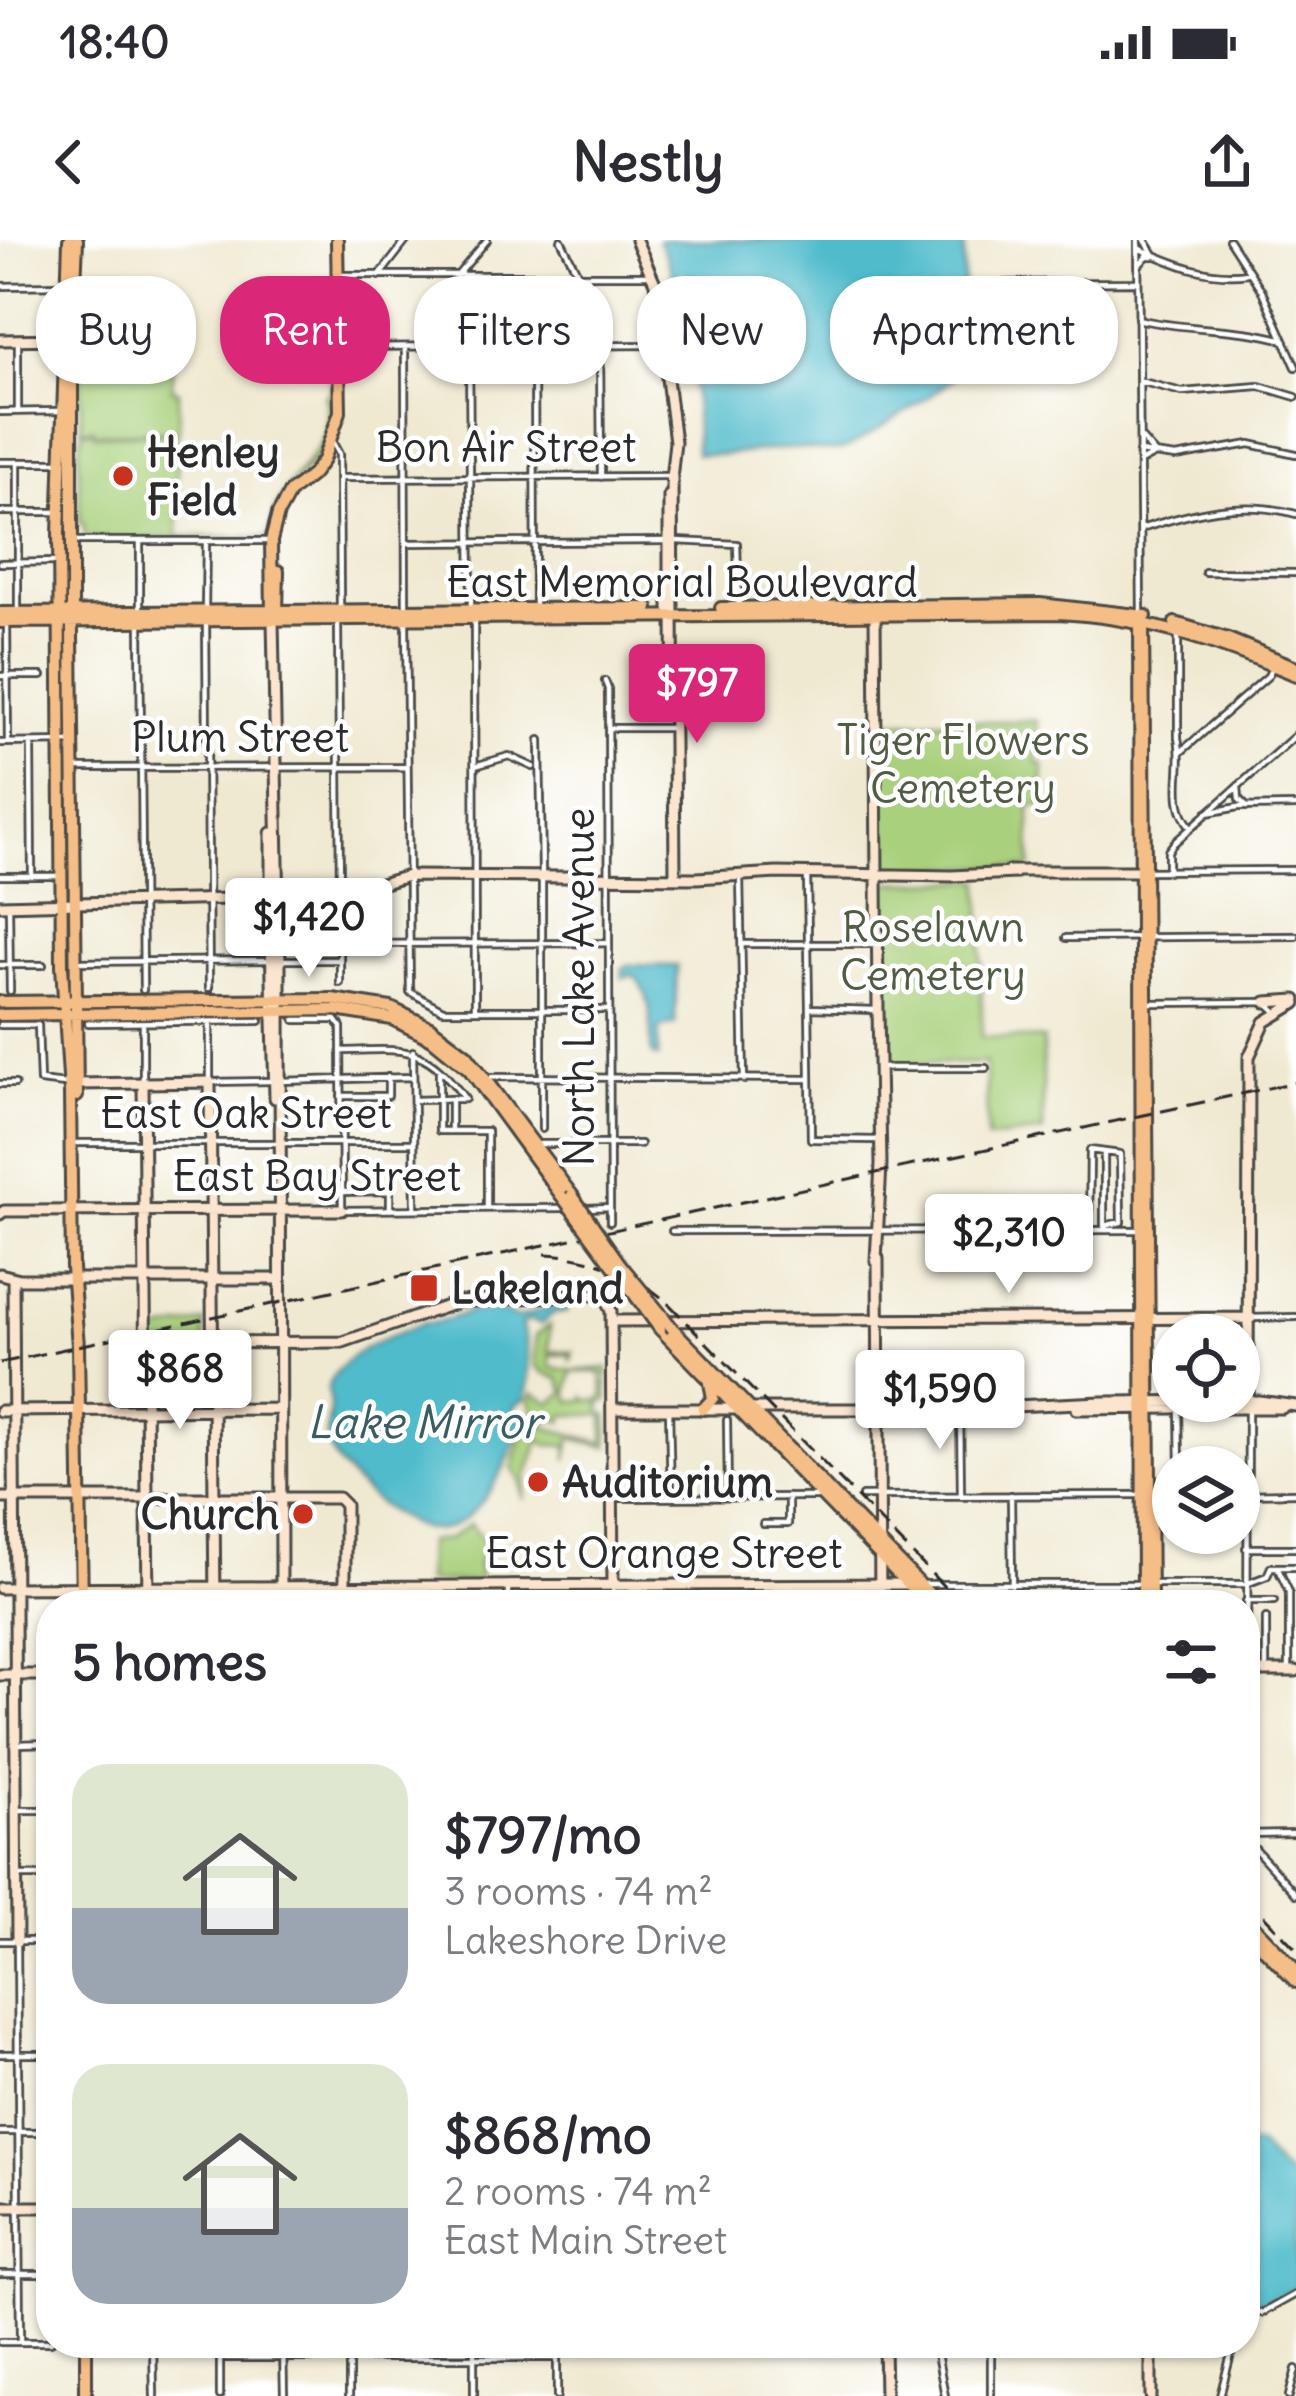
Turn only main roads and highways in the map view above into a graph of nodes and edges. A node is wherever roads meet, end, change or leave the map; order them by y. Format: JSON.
{"nodes":[{"id":1,"x":73,"y":240,"type":"edge"},
{"id":2,"x":337,"y":240,"type":"edge"},
{"id":3,"x":69,"y":276,"type":"edge"},
{"id":4,"x":73,"y":276,"type":"edge"},
{"id":5,"x":337,"y":276,"type":"edge"},
{"id":6,"x":65,"y":384,"type":"edge"},
{"id":7,"x":72,"y":384,"type":"edge"},
{"id":8,"x":334,"y":384,"type":"edge"},
{"id":9,"x":339,"y":384,"type":"edge"},
{"id":10,"x":64,"y":462,"type":"junction"},
{"id":11,"x":305,"y":478,"type":"junction"},
{"id":12,"x":275,"y":526,"type":"junction"},
{"id":13,"x":73,"y":556,"type":"junction"},
{"id":14,"x":1003,"y":605,"type":"junction"},
{"id":15,"x":782,"y":607,"type":"junction"},
{"id":16,"x":572,"y":609,"type":"junction"},
{"id":17,"x":610,"y":609,"type":"junction"},
{"id":18,"x":673,"y":610,"type":"junction"},
{"id":19,"x":875,"y":610,"type":"junction"},
{"id":20,"x":985,"y":613,"type":"junction"},
{"id":21,"x":274,"y":614,"type":"junction"},
{"id":22,"x":406,"y":614,"type":"junction"},
{"id":23,"x":472,"y":614,"type":"junction"},
{"id":24,"x":755,"y":615,"type":"junction"},
{"id":25,"x":552,"y":616,"type":"junction"},
{"id":26,"x":593,"y":616,"type":"junction"},
{"id":27,"x":66,"y":617,"type":"junction"},
{"id":28,"x":2,"y":619,"type":"edge"},
{"id":29,"x":1118,"y":619,"type":"junction"},
{"id":30,"x":1142,"y":620,"type":"junction"},
{"id":31,"x":1137,"y":643,"type":"junction"},
{"id":32,"x":1296,"y":671,"type":"edge"},
{"id":33,"x":67,"y":742,"type":"junction"},
{"id":34,"x":1142,"y":871,"type":"junction"},
{"id":35,"x":69,"y":903,"type":"junction"},
{"id":36,"x":0,"y":1002,"type":"edge"},
{"id":37,"x":1143,"y":1003,"type":"junction"},
{"id":38,"x":70,"y":1007,"type":"junction"},
{"id":39,"x":0,"y":1015,"type":"edge"},
{"id":40,"x":73,"y":1084,"type":"junction"},
{"id":41,"x":70,"y":1114,"type":"junction"},
{"id":42,"x":77,"y":1143,"type":"junction"},
{"id":43,"x":75,"y":1210,"type":"junction"},
{"id":44,"x":1144,"y":1230,"type":"junction"},
{"id":45,"x":1145,"y":1318,"type":"junction"},
{"id":46,"x":666,"y":1329,"type":"junction"},
{"id":47,"x":709,"y":1380,"type":"junction"},
{"id":48,"x":743,"y":1408,"type":"junction"},
{"id":49,"x":699,"y":1409,"type":"road end"},
{"id":50,"x":914,"y":1584,"type":"junction"},
{"id":51,"x":82,"y":1590,"type":"edge"},
{"id":52,"x":918,"y":1590,"type":"edge"},
{"id":53,"x":921,"y":1590,"type":"edge"},
{"id":54,"x":1147,"y":1590,"type":"edge"},
{"id":55,"x":1260,"y":1933,"type":"edge"},
{"id":56,"x":1260,"y":1945,"type":"edge"},
{"id":57,"x":1296,"y":1970,"type":"edge"},
{"id":58,"x":1296,"y":1982,"type":"edge"},
{"id":59,"x":86,"y":2358,"type":"edge"},
{"id":60,"x":86,"y":2396,"type":"edge"}],
"edges":[{"from":1,"to":3,"type":"main road"},
{"from":1,"to":4,"type":"main road"},
{"from":2,"to":5,"type":"main road"},
{"from":6,"to":10,"type":"main road"},
{"from":7,"to":13,"type":"main road"},
{"from":8,"to":11,"type":"main road"},
{"from":9,"to":11,"type":"main road"},
{"from":10,"to":13,"type":"main road"},
{"from":10,"to":27,"type":"main road"},
{"from":11,"to":12,"type":"main road"},
{"from":12,"to":21,"type":"main road"},
{"from":12,"to":21,"type":"main road"},
{"from":13,"to":27,"type":"main road"},
{"from":14,"to":19,"type":"main road","name":"East Memorial Boulevard"},
{"from":14,"to":20,"type":"main road"},
{"from":14,"to":30,"type":"main road","name":"East Memorial Boulevard"},
{"from":15,"to":18,"type":"main road","name":"East Memorial Boulevard"},
{"from":15,"to":19,"type":"main road","name":"East Memorial Boulevard"},
{"from":15,"to":24,"type":"main road"},
{"from":16,"to":17,"type":"main road","name":"East Memorial Boulevard"},
{"from":16,"to":23,"type":"main road","name":"East Memorial Boulevard"},
{"from":16,"to":25,"type":"main road"},
{"from":17,"to":18,"type":"main road","name":"East Memorial Boulevard"},
{"from":17,"to":26,"type":"main road"},
{"from":18,"to":24,"type":"main road","name":"East Memorial Boulevard"},
{"from":18,"to":26,"type":"main road","name":"East Memorial Boulevard"},
{"from":19,"to":20,"type":"main road","name":"East Memorial Boulevard"},
{"from":19,"to":24,"type":"main road","name":"East Memorial Boulevard"},
{"from":20,"to":29,"type":"main road","name":"East Memorial Boulevard"},
{"from":21,"to":22,"type":"main road","name":"East Memorial Boulevard"},
{"from":21,"to":27,"type":"main road","name":"East Memorial Boulevard"},
{"from":22,"to":23,"type":"main road","name":"East Memorial Boulevard"},
{"from":22,"to":23,"type":"main road","name":"East Memorial Boulevard"},
{"from":23,"to":25,"type":"main road","name":"East Memorial Boulevard"},
{"from":25,"to":26,"type":"main road","name":"East Memorial Boulevard"},
{"from":27,"to":28,"type":"main road"},
{"from":27,"to":28,"type":"main road"},
{"from":27,"to":33,"type":"main road"},
{"from":29,"to":30,"type":"main road","name":"East Memorial Boulevard"},
{"from":29,"to":31,"type":"main road"},
{"from":30,"to":31,"type":"main road"},
{"from":30,"to":32,"type":"main road","name":"East Memorial Boulevard"},
{"from":30,"to":32,"type":"main road","name":"East Memorial Boulevard"},
{"from":30,"to":34,"type":"main road"},
{"from":31,"to":34,"type":"main road"},
{"from":33,"to":35,"type":"main road"},
{"from":33,"to":35,"type":"main road"},
{"from":34,"to":37,"type":"main road"},
{"from":35,"to":38,"type":"main road"},
{"from":35,"to":38,"type":"main road"},
{"from":36,"to":38,"type":"main road"},
{"from":37,"to":44,"type":"main road"},
{"from":37,"to":44,"type":"main road"},
{"from":38,"to":39,"type":"main road"},
{"from":38,"to":40,"type":"main road"},
{"from":38,"to":46,"type":"main road","bridge":true},
{"from":40,"to":41,"type":"main road"},
{"from":40,"to":42,"type":"main road"},
{"from":41,"to":42,"type":"main road"},
{"from":41,"to":43,"type":"main road"},
{"from":42,"to":43,"type":"main road"},
{"from":43,"to":51,"type":"main road"},
{"from":44,"to":45,"type":"main road"},
{"from":44,"to":45,"type":"main road"},
{"from":45,"to":54,"type":"main road"},
{"from":46,"to":47,"type":"main road"},
{"from":46,"to":48,"type":"main road"},
{"from":47,"to":48,"type":"main road"},
{"from":47,"to":49,"type":"main road"},
{"from":48,"to":50,"type":"main road"},
{"from":50,"to":52,"type":"main road"},
{"from":50,"to":53,"type":"main road"},
{"from":55,"to":57,"type":"main road"},
{"from":56,"to":58,"type":"main road"},
{"from":59,"to":60,"type":"main road"}]}
